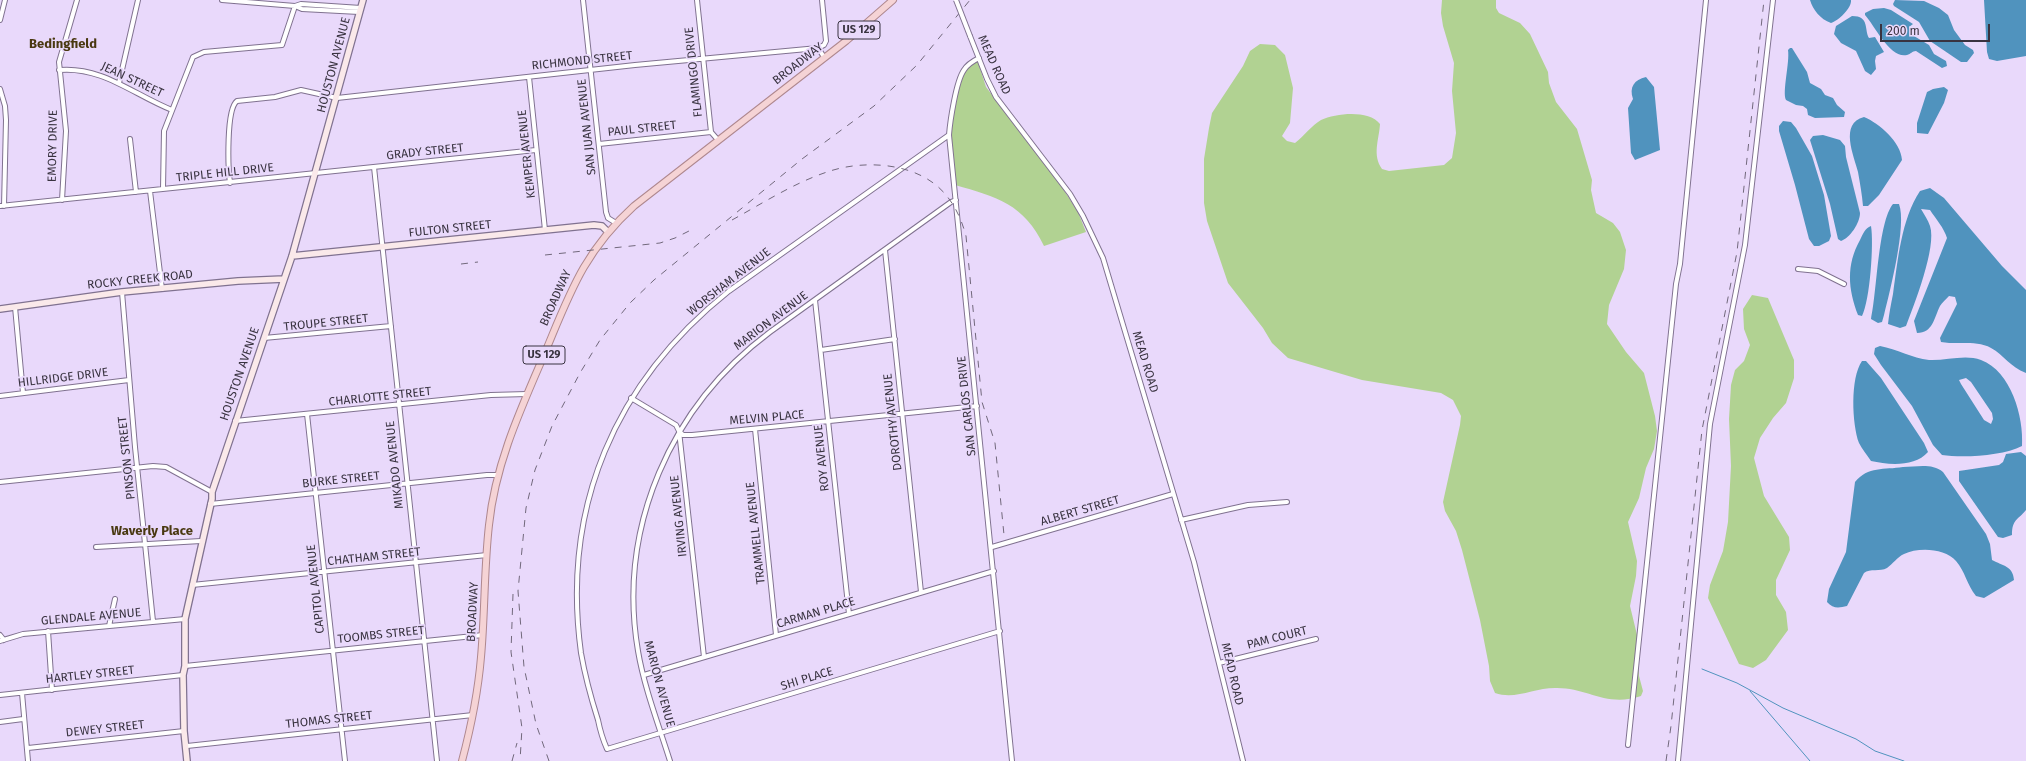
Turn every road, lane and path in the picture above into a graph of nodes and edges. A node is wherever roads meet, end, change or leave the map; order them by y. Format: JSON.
{"nodes":[{"id":1,"x":5,"y":0,"type":"edge"},
{"id":2,"x":77,"y":0,"type":"edge"},
{"id":3,"x":138,"y":0,"type":"edge"},
{"id":4,"x":222,"y":0,"type":"edge"},
{"id":5,"x":363,"y":0,"type":"edge"},
{"id":6,"x":583,"y":0,"type":"edge"},
{"id":7,"x":697,"y":0,"type":"edge"},
{"id":8,"x":822,"y":0,"type":"edge"},
{"id":9,"x":892,"y":0,"type":"edge"},
{"id":10,"x":956,"y":0,"type":"edge"},
{"id":11,"x":1706,"y":0,"type":"edge"},
{"id":12,"x":1773,"y":0,"type":"edge"},
{"id":13,"x":249,"y":1,"type":"edge"},
{"id":14,"x":295,"y":6,"type":"junction"},
{"id":15,"x":360,"y":10,"type":"junction"},
{"id":16,"x":0,"y":20,"type":"edge"},
{"id":17,"x":818,"y":48,"type":"junction"},
{"id":18,"x":824,"y":57,"type":"junction"},
{"id":19,"x":979,"y":58,"type":"junction"},
{"id":20,"x":703,"y":59,"type":"junction"},
{"id":21,"x":59,"y":70,"type":"junction"},
{"id":22,"x":591,"y":70,"type":"junction"},
{"id":23,"x":529,"y":77,"type":"junction"},
{"id":24,"x":119,"y":83,"type":"junction"},
{"id":25,"x":0,"y":89,"type":"edge"},
{"id":26,"x":337,"y":98,"type":"junction"},
{"id":27,"x":172,"y":110,"type":"junction"},
{"id":28,"x":711,"y":132,"type":"junction"},
{"id":29,"x":949,"y":135,"type":"junction"},
{"id":30,"x":130,"y":139,"type":"dead end"},
{"id":31,"x":718,"y":140,"type":"junction"},
{"id":32,"x":599,"y":144,"type":"junction"},
{"id":33,"x":536,"y":150,"type":"junction"},
{"id":34,"x":374,"y":168,"type":"junction"},
{"id":35,"x":316,"y":174,"type":"junction"},
{"id":36,"x":230,"y":183,"type":"junction"},
{"id":37,"x":163,"y":190,"type":"junction"},
{"id":38,"x":150,"y":191,"type":"junction"},
{"id":39,"x":136,"y":192,"type":"junction"},
{"id":40,"x":62,"y":200,"type":"junction"},
{"id":41,"x":956,"y":200,"type":"junction"},
{"id":42,"x":2,"y":206,"type":"edge"},
{"id":43,"x":616,"y":223,"type":"junction"},
{"id":44,"x":545,"y":230,"type":"junction"},
{"id":45,"x":608,"y":232,"type":"junction"},
{"id":46,"x":383,"y":247,"type":"junction"},
{"id":47,"x":885,"y":250,"type":"junction"},
{"id":48,"x":292,"y":256,"type":"junction"},
{"id":49,"x":1798,"y":269,"type":"dead end"},
{"id":50,"x":284,"y":279,"type":"junction"},
{"id":51,"x":1844,"y":284,"type":"dead end"},
{"id":52,"x":162,"y":289,"type":"junction"},
{"id":53,"x":122,"y":292,"type":"junction"},
{"id":54,"x":816,"y":300,"type":"junction"},
{"id":55,"x":15,"y":307,"type":"junction"},
{"id":56,"x":0,"y":309,"type":"edge"},
{"id":57,"x":391,"y":326,"type":"junction"},
{"id":58,"x":264,"y":338,"type":"junction"},
{"id":59,"x":895,"y":339,"type":"junction"},
{"id":60,"x":821,"y":350,"type":"junction"},
{"id":61,"x":130,"y":380,"type":"junction"},
{"id":62,"x":23,"y":393,"type":"junction"},
{"id":63,"x":527,"y":394,"type":"junction"},
{"id":64,"x":0,"y":396,"type":"edge"},
{"id":65,"x":631,"y":398,"type":"junction"},
{"id":66,"x":399,"y":404,"type":"junction"},
{"id":67,"x":977,"y":406,"type":"junction"},
{"id":68,"x":307,"y":414,"type":"junction"},
{"id":69,"x":902,"y":414,"type":"junction"},
{"id":70,"x":235,"y":421,"type":"junction"},
{"id":71,"x":829,"y":422,"type":"junction"},
{"id":72,"x":755,"y":429,"type":"junction"},
{"id":73,"x":680,"y":431,"type":"junction"},
{"id":74,"x":137,"y":467,"type":"junction"},
{"id":75,"x":498,"y":475,"type":"junction"},
{"id":76,"x":0,"y":482,"type":"edge"},
{"id":77,"x":407,"y":483,"type":"junction"},
{"id":78,"x":212,"y":492,"type":"junction"},
{"id":79,"x":316,"y":492,"type":"junction"},
{"id":80,"x":1173,"y":494,"type":"junction"},
{"id":81,"x":1287,"y":502,"type":"dead end"},
{"id":82,"x":210,"y":504,"type":"junction"},
{"id":83,"x":1181,"y":520,"type":"junction"},
{"id":84,"x":201,"y":541,"type":"junction"},
{"id":85,"x":146,"y":545,"type":"junction"},
{"id":86,"x":96,"y":547,"type":"dead end"},
{"id":87,"x":992,"y":547,"type":"junction"},
{"id":88,"x":487,"y":555,"type":"junction"},
{"id":89,"x":416,"y":563,"type":"junction"},
{"id":90,"x":994,"y":571,"type":"junction"},
{"id":91,"x":324,"y":572,"type":"junction"},
{"id":92,"x":192,"y":585,"type":"junction"},
{"id":93,"x":920,"y":592,"type":"junction"},
{"id":94,"x":115,"y":599,"type":"dead end"},
{"id":95,"x":849,"y":614,"type":"junction"},
{"id":96,"x":185,"y":618,"type":"junction"},
{"id":97,"x":153,"y":621,"type":"junction"},
{"id":98,"x":108,"y":626,"type":"junction"},
{"id":99,"x":48,"y":631,"type":"junction"},
{"id":100,"x":1000,"y":631,"type":"junction"},
{"id":101,"x":0,"y":635,"type":"edge"},
{"id":102,"x":483,"y":635,"type":"junction"},
{"id":103,"x":776,"y":635,"type":"junction"},
{"id":104,"x":1316,"y":639,"type":"dead end"},
{"id":105,"x":2,"y":640,"type":"edge"},
{"id":106,"x":425,"y":641,"type":"junction"},
{"id":107,"x":332,"y":651,"type":"junction"},
{"id":108,"x":704,"y":657,"type":"junction"},
{"id":109,"x":1219,"y":663,"type":"junction"},
{"id":110,"x":185,"y":666,"type":"junction"},
{"id":111,"x":183,"y":675,"type":"junction"},
{"id":112,"x":644,"y":675,"type":"junction"},
{"id":113,"x":52,"y":690,"type":"junction"},
{"id":114,"x":22,"y":693,"type":"junction"},
{"id":115,"x":0,"y":695,"type":"edge"},
{"id":116,"x":473,"y":716,"type":"junction"},
{"id":117,"x":23,"y":719,"type":"junction"},
{"id":118,"x":433,"y":719,"type":"junction"},
{"id":119,"x":0,"y":722,"type":"edge"},
{"id":120,"x":341,"y":729,"type":"junction"},
{"id":121,"x":184,"y":731,"type":"junction"},
{"id":122,"x":662,"y":733,"type":"junction"},
{"id":123,"x":619,"y":745,"type":"joint"},
{"id":124,"x":1628,"y":745,"type":"dead end"},
{"id":125,"x":187,"y":746,"type":"junction"},
{"id":126,"x":28,"y":748,"type":"junction"},
{"id":127,"x":28,"y":761,"type":"edge"},
{"id":128,"x":187,"y":761,"type":"edge"},
{"id":129,"x":345,"y":761,"type":"edge"},
{"id":130,"x":437,"y":761,"type":"edge"},
{"id":131,"x":462,"y":761,"type":"edge"},
{"id":132,"x":670,"y":761,"type":"edge"},
{"id":133,"x":1012,"y":761,"type":"edge"},
{"id":134,"x":1243,"y":761,"type":"edge"},
{"id":135,"x":1678,"y":761,"type":"edge"}],
"edges":[{"from":1,"to":16,"type":"street"},
{"from":2,"to":21,"type":"street","name":"EMORY DRIVE"},
{"from":3,"to":24,"type":"street"},
{"from":4,"to":13,"type":"street"},
{"from":5,"to":15,"type":"street","name":"HOUSTON AVENUE"},
{"from":6,"to":22,"type":"street","name":"SAN JUAN AVENUE"},
{"from":7,"to":20,"type":"street","name":"FLAMINGO DRIVE"},
{"from":8,"to":17,"type":"street"},
{"from":9,"to":18,"type":"main road","name":"BROADWAY","number":"US 129"},
{"from":10,"to":19,"type":"street","name":"MEAD ROAD","bridge":true},
{"from":11,"to":124,"type":"street"},
{"from":12,"to":135,"type":"street"},
{"from":13,"to":14,"type":"street"},
{"from":14,"to":15,"type":"street"},
{"from":14,"to":27,"type":"street"},
{"from":15,"to":26,"type":"street","name":"HOUSTON AVENUE"},
{"from":17,"to":18,"type":"street"},
{"from":17,"to":20,"type":"street","name":"RICHMOND STREET"},
{"from":18,"to":31,"type":"main road","name":"BROADWAY","number":"US 129"},
{"from":19,"to":29,"type":"street","name":"SAN CARLOS DRIVE"},
{"from":19,"to":80,"type":"street","name":"MEAD ROAD"},
{"from":20,"to":22,"type":"street","name":"RICHMOND STREET"},
{"from":20,"to":28,"type":"street","name":"FLAMINGO DRIVE"},
{"from":21,"to":24,"type":"street","name":"JEAN STREET"},
{"from":21,"to":40,"type":"street","name":"EMORY DRIVE"},
{"from":22,"to":23,"type":"street","name":"RICHMOND STREET"},
{"from":22,"to":32,"type":"street","name":"SAN JUAN AVENUE"},
{"from":23,"to":26,"type":"street","name":"RICHMOND STREET"},
{"from":23,"to":33,"type":"street","name":"KEMPER AVENUE"},
{"from":24,"to":27,"type":"street","name":"JEAN STREET"},
{"from":25,"to":42,"type":"street"},
{"from":26,"to":35,"type":"street","name":"HOUSTON AVENUE"},
{"from":26,"to":36,"type":"street","name":"RICHMOND STREET"},
{"from":27,"to":37,"type":"street"},
{"from":28,"to":31,"type":"street","name":"FLAMINGO DRIVE"},
{"from":28,"to":32,"type":"street","name":"PAUL STREET"},
{"from":29,"to":41,"type":"street","name":"SAN CARLOS DRIVE"},
{"from":29,"to":65,"type":"street","name":"WORSHAM AVENUE"},
{"from":30,"to":39,"type":"street"},
{"from":31,"to":43,"type":"main road","name":"BROADWAY","number":"US 129"},
{"from":32,"to":43,"type":"street","name":"SAN JUAN AVENUE"},
{"from":33,"to":34,"type":"street","name":"GRADY STREET"},
{"from":33,"to":44,"type":"street","name":"KEMPER AVENUE"},
{"from":34,"to":35,"type":"street","name":"GRADY STREET"},
{"from":34,"to":46,"type":"street","name":"MIKADO AVENUE"},
{"from":35,"to":36,"type":"street","name":"TRIPLE HILL DRIVE"},
{"from":35,"to":48,"type":"street","name":"HOUSTON AVENUE"},
{"from":36,"to":37,"type":"street","name":"TRIPLE HILL DRIVE"},
{"from":37,"to":38,"type":"street","name":"TRIPLE HILL DRIVE"},
{"from":38,"to":39,"type":"street","name":"TRIPLE HILL DRIVE"},
{"from":38,"to":52,"type":"street"},
{"from":39,"to":40,"type":"street","name":"TRIPLE HILL DRIVE"},
{"from":40,"to":42,"type":"street","name":"TRIPLE HILL DRIVE"},
{"from":41,"to":47,"type":"street","name":"MARION AVENUE"},
{"from":41,"to":67,"type":"street","name":"SAN CARLOS DRIVE"},
{"from":43,"to":45,"type":"main road","name":"BROADWAY","number":"US 129"},
{"from":44,"to":45,"type":"street","name":"FULTON STREET"},
{"from":44,"to":46,"type":"street","name":"FULTON STREET"},
{"from":45,"to":63,"type":"main road","name":"BROADWAY","number":"US 129"},
{"from":46,"to":48,"type":"street","name":"FULTON STREET"},
{"from":46,"to":57,"type":"street","name":"MIKADO AVENUE"},
{"from":47,"to":54,"type":"street","name":"MARION AVENUE"},
{"from":47,"to":59,"type":"street","name":"DOROTHY AVENUE"},
{"from":48,"to":50,"type":"street","name":"HOUSTON AVENUE"},
{"from":49,"to":51,"type":"street"},
{"from":50,"to":52,"type":"street","name":"ROCKY CREEK ROAD"},
{"from":50,"to":58,"type":"street","name":"HOUSTON AVENUE"},
{"from":52,"to":53,"type":"street","name":"ROCKY CREEK ROAD"},
{"from":53,"to":55,"type":"street","name":"ROCKY CREEK ROAD"},
{"from":53,"to":61,"type":"street","name":"PINSON STREET"},
{"from":54,"to":60,"type":"street","name":"ROY AVENUE"},
{"from":54,"to":73,"type":"street","name":"MARION AVENUE"},
{"from":55,"to":56,"type":"street","name":"ROCKY CREEK ROAD"},
{"from":55,"to":62,"type":"street"},
{"from":57,"to":58,"type":"street","name":"TROUPE STREET"},
{"from":57,"to":66,"type":"street","name":"MIKADO AVENUE"},
{"from":58,"to":70,"type":"street","name":"HOUSTON AVENUE"},
{"from":59,"to":60,"type":"street"},
{"from":59,"to":69,"type":"street","name":"DOROTHY AVENUE"},
{"from":60,"to":71,"type":"street","name":"ROY AVENUE"},
{"from":61,"to":62,"type":"street","name":"HILLRIDGE DRIVE"},
{"from":61,"to":74,"type":"street","name":"PINSON STREET"},
{"from":62,"to":64,"type":"street","name":"HILLRIDGE DRIVE"},
{"from":63,"to":66,"type":"street","name":"CHARLOTTE STREET"},
{"from":63,"to":75,"type":"main road","name":"BROADWAY","number":"US 129"},
{"from":65,"to":73,"type":"street"},
{"from":65,"to":123,"type":"street","name":"WORSHAM AVENUE"},
{"from":66,"to":68,"type":"street","name":"CHARLOTTE STREET"},
{"from":66,"to":77,"type":"street","name":"MIKADO AVENUE"},
{"from":67,"to":69,"type":"street","name":"MELVIN PLACE"},
{"from":67,"to":87,"type":"street","name":"SAN CARLOS DRIVE"},
{"from":68,"to":70,"type":"street","name":"CHARLOTTE STREET"},
{"from":68,"to":79,"type":"street","name":"CAPITOL AVENUE"},
{"from":69,"to":71,"type":"street","name":"MELVIN PLACE"},
{"from":69,"to":93,"type":"street","name":"DOROTHY AVENUE"},
{"from":70,"to":78,"type":"street","name":"HOUSTON AVENUE"},
{"from":71,"to":72,"type":"street","name":"MELVIN PLACE"},
{"from":71,"to":95,"type":"street","name":"ROY AVENUE"},
{"from":72,"to":73,"type":"street","name":"MELVIN PLACE"},
{"from":72,"to":103,"type":"street","name":"TRAMMELL AVENUE"},
{"from":73,"to":108,"type":"street","name":"IRVING AVENUE"},
{"from":73,"to":112,"type":"street","name":"MARION AVENUE"},
{"from":74,"to":76,"type":"street"},
{"from":74,"to":78,"type":"street"},
{"from":74,"to":85,"type":"street","name":"PINSON STREET"},
{"from":75,"to":77,"type":"street","name":"BURKE STREET"},
{"from":75,"to":88,"type":"main road","name":"BROADWAY","number":"US 129"},
{"from":77,"to":79,"type":"street","name":"BURKE STREET"},
{"from":77,"to":89,"type":"street","name":"MIKADO AVENUE"},
{"from":78,"to":82,"type":"street","name":"HOUSTON AVENUE"},
{"from":79,"to":82,"type":"street","name":"BURKE STREET"},
{"from":79,"to":91,"type":"street","name":"CAPITOL AVENUE"},
{"from":80,"to":83,"type":"street","name":"MEAD ROAD"},
{"from":80,"to":87,"type":"street","name":"ALBERT STREET"},
{"from":81,"to":83,"type":"street"},
{"from":82,"to":84,"type":"street","name":"HOUSTON AVENUE"},
{"from":83,"to":109,"type":"street","name":"MEAD ROAD"},
{"from":84,"to":85,"type":"street"},
{"from":84,"to":92,"type":"street","name":"HOUSTON AVENUE"},
{"from":85,"to":86,"type":"street"},
{"from":85,"to":97,"type":"street","name":"PINSON STREET"},
{"from":87,"to":90,"type":"street","name":"SAN CARLOS DRIVE"},
{"from":88,"to":89,"type":"street","name":"CHATHAM STREET"},
{"from":88,"to":102,"type":"main road","name":"BROADWAY","number":"US 129"},
{"from":89,"to":91,"type":"street","name":"CHATHAM STREET"},
{"from":89,"to":106,"type":"street","name":"MIKADO AVENUE"},
{"from":90,"to":93,"type":"street","name":"CARMAN PLACE"},
{"from":90,"to":100,"type":"street","name":"SAN CARLOS DRIVE"},
{"from":91,"to":92,"type":"street","name":"CHATHAM STREET"},
{"from":91,"to":107,"type":"street","name":"CAPITOL AVENUE"},
{"from":92,"to":96,"type":"street","name":"HOUSTON AVENUE"},
{"from":93,"to":95,"type":"street","name":"CARMAN PLACE"},
{"from":94,"to":98,"type":"street"},
{"from":95,"to":103,"type":"street","name":"CARMAN PLACE"},
{"from":96,"to":97,"type":"street","name":"GLENDALE AVENUE"},
{"from":96,"to":110,"type":"street","name":"HOUSTON AVENUE"},
{"from":97,"to":98,"type":"street","name":"GLENDALE AVENUE"},
{"from":98,"to":99,"type":"street","name":"GLENDALE AVENUE"},
{"from":99,"to":105,"type":"street","name":"GLENDALE AVENUE"},
{"from":99,"to":113,"type":"street"},
{"from":100,"to":122,"type":"street","name":"SHI PLACE"},
{"from":100,"to":133,"type":"street","name":"SAN CARLOS DRIVE"},
{"from":101,"to":105,"type":"street"},
{"from":102,"to":106,"type":"street","name":"TOOMBS STREET"},
{"from":102,"to":116,"type":"main road","name":"BROADWAY","number":"US 129"},
{"from":103,"to":108,"type":"street","name":"CARMAN PLACE"},
{"from":104,"to":109,"type":"street","name":"PAM COURT"},
{"from":106,"to":107,"type":"street","name":"TOOMBS STREET"},
{"from":106,"to":118,"type":"street","name":"MIKADO AVENUE"},
{"from":107,"to":110,"type":"street","name":"TOOMBS STREET"},
{"from":107,"to":120,"type":"street","name":"CAPITOL AVENUE"},
{"from":108,"to":112,"type":"street","name":"CARMAN PLACE"},
{"from":109,"to":134,"type":"street","name":"MEAD ROAD"},
{"from":110,"to":111,"type":"street","name":"HOUSTON AVENUE"},
{"from":111,"to":113,"type":"street","name":"HARTLEY STREET"},
{"from":111,"to":121,"type":"street","name":"HOUSTON AVENUE"},
{"from":112,"to":122,"type":"street","name":"MARION AVENUE"},
{"from":113,"to":114,"type":"street","name":"HARTLEY STREET"},
{"from":114,"to":115,"type":"street","name":"HARTLEY STREET"},
{"from":114,"to":117,"type":"street"},
{"from":116,"to":118,"type":"street","name":"THOMAS STREET"},
{"from":116,"to":131,"type":"main road","name":"BROADWAY","number":"US 129"},
{"from":117,"to":119,"type":"street"},
{"from":117,"to":126,"type":"street"},
{"from":118,"to":120,"type":"street","name":"THOMAS STREET"},
{"from":118,"to":130,"type":"street","name":"MIKADO AVENUE"},
{"from":120,"to":125,"type":"street","name":"THOMAS STREET"},
{"from":120,"to":129,"type":"street","name":"CAPITOL AVENUE"},
{"from":121,"to":125,"type":"street","name":"HOUSTON AVENUE"},
{"from":121,"to":126,"type":"street","name":"DEWEY STREET"},
{"from":122,"to":123,"type":"street","name":"SHI PLACE"},
{"from":122,"to":132,"type":"street","name":"MARION AVENUE"},
{"from":125,"to":128,"type":"street","name":"HOUSTON AVENUE"},
{"from":126,"to":127,"type":"street"}]}
